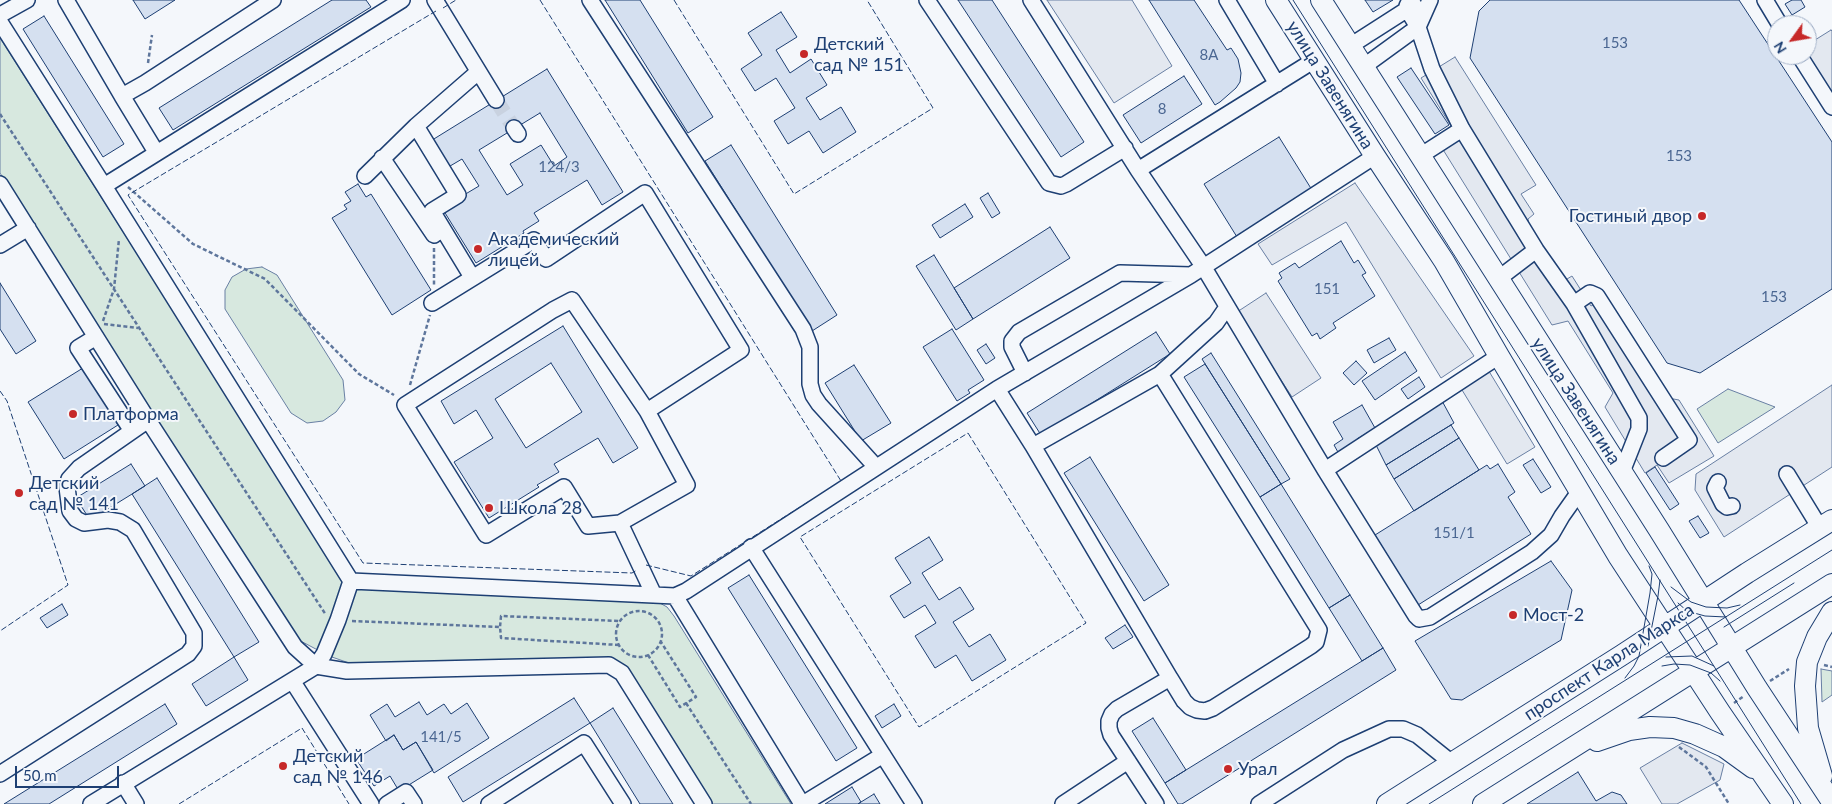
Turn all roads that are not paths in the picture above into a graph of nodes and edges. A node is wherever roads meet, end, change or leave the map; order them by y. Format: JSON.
{"nodes":[{"id":1,"x":27,"y":0,"type":"edge"},
{"id":2,"x":66,"y":0,"type":"edge"},
{"id":3,"x":273,"y":0,"type":"edge"},
{"id":4,"x":402,"y":0,"type":"edge"},
{"id":5,"x":435,"y":0,"type":"edge"},
{"id":6,"x":590,"y":0,"type":"edge"},
{"id":7,"x":927,"y":0,"type":"edge"},
{"id":8,"x":1031,"y":0,"type":"edge"},
{"id":9,"x":1227,"y":0,"type":"edge"},
{"id":10,"x":1276,"y":0,"type":"edge"},
{"id":11,"x":1321,"y":0,"type":"edge"},
{"id":12,"x":1424,"y":0,"type":"edge"},
{"id":13,"x":1430,"y":0,"type":"edge"},
{"id":14,"x":1765,"y":0,"type":"edge"},
{"id":15,"x":1408,"y":5,"type":"edge"},
{"id":16,"x":0,"y":15,"type":"edge"},
{"id":17,"x":1774,"y":15,"type":"edge"},
{"id":18,"x":0,"y":22,"type":"edge"},
{"id":19,"x":1418,"y":27,"type":"junction"},
{"id":20,"x":1350,"y":46,"type":"junction"},
{"id":21,"x":1313,"y":61,"type":"junction"},
{"id":22,"x":1805,"y":65,"type":"edge"},
{"id":23,"x":1363,"y":67,"type":"junction"},
{"id":24,"x":478,"y":72,"type":"junction"},
{"id":25,"x":1277,"y":84,"type":"junction"},
{"id":26,"x":122,"y":96,"type":"junction"},
{"id":27,"x":496,"y":100,"type":"tunnel mouth"},
{"id":28,"x":1832,"y":107,"type":"edge"},
{"id":29,"x":416,"y":126,"type":"junction"},
{"id":30,"x":1462,"y":129,"type":"junction"},
{"id":31,"x":1125,"y":148,"type":"junction"},
{"id":32,"x":156,"y":152,"type":"junction"},
{"id":33,"x":1375,"y":156,"type":"junction"},
{"id":34,"x":1420,"y":156,"type":"junction"},
{"id":35,"x":382,"y":158,"type":"junction"},
{"id":36,"x":1138,"y":170,"type":"junction"},
{"id":37,"x":365,"y":176,"type":"dead end"},
{"id":38,"x":0,"y":184,"type":"edge"},
{"id":39,"x":104,"y":186,"type":"junction"},
{"id":40,"x":28,"y":228,"type":"junction"},
{"id":41,"x":438,"y":232,"type":"junction"},
{"id":42,"x":0,"y":245,"type":"edge"},
{"id":43,"x":1536,"y":250,"type":"junction"},
{"id":44,"x":1197,"y":271,"type":"junction"},
{"id":45,"x":472,"y":277,"type":"junction"},
{"id":46,"x":1498,"y":279,"type":"junction"},
{"id":47,"x":432,"y":303,"type":"road end"},
{"id":48,"x":1574,"y":304,"type":"junction"},
{"id":49,"x":1227,"y":307,"type":"junction"},
{"id":50,"x":99,"y":330,"type":"junction"},
{"id":51,"x":1498,"y":356,"type":"junction"},
{"id":52,"x":1025,"y":373,"type":"junction"},
{"id":53,"x":1160,"y":374,"type":"junction"},
{"id":54,"x":997,"y":389,"type":"junction"},
{"id":55,"x":647,"y":411,"type":"junction"},
{"id":56,"x":148,"y":420,"type":"junction"},
{"id":57,"x":132,"y":431,"type":"junction"},
{"id":58,"x":1033,"y":446,"type":"junction"},
{"id":59,"x":1663,"y":458,"type":"dead end"},
{"id":60,"x":876,"y":467,"type":"junction"},
{"id":61,"x":1325,"y":470,"type":"junction"},
{"id":62,"x":1622,"y":472,"type":"junction"},
{"id":63,"x":1787,"y":474,"type":"dead end"},
{"id":64,"x":1718,"y":482,"type":"dead end"},
{"id":65,"x":1579,"y":492,"type":"junction"},
{"id":66,"x":1732,"y":506,"type":"dead end"},
{"id":67,"x":620,"y":523,"type":"junction"},
{"id":68,"x":1826,"y":524,"type":"edge"},
{"id":69,"x":751,"y":547,"type":"junction"},
{"id":70,"x":351,"y":581,"type":"junction"},
{"id":71,"x":1832,"y":584,"type":"edge"},
{"id":72,"x":654,"y":595,"type":"junction"},
{"id":73,"x":675,"y":596,"type":"junction"},
{"id":74,"x":1703,"y":601,"type":"junction"},
{"id":75,"x":1832,"y":612,"type":"edge"},
{"id":76,"x":1665,"y":626,"type":"junction"},
{"id":77,"x":1732,"y":648,"type":"junction"},
{"id":78,"x":316,"y":666,"type":"junction"},
{"id":79,"x":1694,"y":672,"type":"junction"},
{"id":80,"x":1170,"y":678,"type":"junction"},
{"id":81,"x":293,"y":682,"type":"junction"},
{"id":82,"x":1567,"y":752,"type":"junction"},
{"id":83,"x":883,"y":755,"type":"junction"},
{"id":84,"x":1128,"y":761,"type":"junction"},
{"id":85,"x":1452,"y":763,"type":"junction"},
{"id":86,"x":0,"y":774,"type":"edge"},
{"id":87,"x":1764,"y":776,"type":"junction"},
{"id":88,"x":123,"y":783,"type":"junction"},
{"id":89,"x":1831,"y":800,"type":"edge"},
{"id":90,"x":91,"y":804,"type":"edge"},
{"id":91,"x":136,"y":804,"type":"edge"},
{"id":92,"x":371,"y":804,"type":"edge"},
{"id":93,"x":387,"y":804,"type":"edge"},
{"id":94,"x":414,"y":804,"type":"edge"},
{"id":95,"x":489,"y":804,"type":"edge"},
{"id":96,"x":623,"y":804,"type":"edge"},
{"id":97,"x":704,"y":804,"type":"edge"},
{"id":98,"x":803,"y":804,"type":"edge"},
{"id":99,"x":914,"y":804,"type":"edge"},
{"id":100,"x":1063,"y":804,"type":"edge"},
{"id":101,"x":1156,"y":804,"type":"edge"},
{"id":102,"x":1259,"y":804,"type":"edge"},
{"id":103,"x":1387,"y":804,"type":"edge"},
{"id":104,"x":1483,"y":804,"type":"edge"},
{"id":105,"x":1783,"y":804,"type":"edge"}],
"edges":[{"from":1,"to":16,"type":"lane"},
{"from":2,"to":26,"type":"lane"},
{"from":3,"to":26,"type":"lane"},
{"from":4,"to":32,"type":"lane"},
{"from":5,"to":24,"type":"lane"},
{"from":6,"to":60,"type":"lane"},
{"from":7,"to":31,"type":"lane"},
{"from":8,"to":31,"type":"lane"},
{"from":9,"to":25,"type":"lane"},
{"from":10,"to":21,"type":"main road","name":"улица Завенягина"},
{"from":11,"to":20,"type":"main road","name":"улица Завенягина"},
{"from":12,"to":15,"type":"lane"},
{"from":13,"to":19,"type":"lane"},
{"from":14,"to":17,"type":"lane"},
{"from":15,"to":19,"type":"lane"},
{"from":15,"to":20,"type":"lane"},
{"from":18,"to":39,"type":"lane"},
{"from":19,"to":23,"type":"lane"},
{"from":19,"to":30,"type":"lane"},
{"from":20,"to":23,"type":"main road","name":"улица Завенягина"},
{"from":21,"to":25,"type":"lane"},
{"from":21,"to":33,"type":"main road","name":"улица Завенягина"},
{"from":22,"to":28,"type":"lane"},
{"from":23,"to":34,"type":"main road","name":"улица Завенягина"},
{"from":24,"to":27,"type":"lane"},
{"from":24,"to":29,"type":"lane"},
{"from":25,"to":36,"type":"lane"},
{"from":26,"to":32,"type":"lane"},
{"from":29,"to":35,"type":"lane"},
{"from":29,"to":41,"type":"lane"},
{"from":30,"to":34,"type":"lane"},
{"from":30,"to":43,"type":"lane"},
{"from":31,"to":36,"type":"lane"},
{"from":32,"to":39,"type":"lane"},
{"from":33,"to":44,"type":"lane"},
{"from":33,"to":51,"type":"main road","name":"улица Завенягина"},
{"from":34,"to":46,"type":"main road","name":"улица Завенягина"},
{"from":35,"to":37,"type":"lane"},
{"from":35,"to":41,"type":"lane"},
{"from":36,"to":44,"type":"lane"},
{"from":38,"to":40,"type":"lane"},
{"from":39,"to":70,"type":"lane"},
{"from":40,"to":42,"type":"lane"},
{"from":40,"to":50,"type":"lane"},
{"from":41,"to":45,"type":"lane"},
{"from":43,"to":46,"type":"lane"},
{"from":43,"to":48,"type":"lane"},
{"from":44,"to":49,"type":"lane"},
{"from":44,"to":52,"type":"lane"},
{"from":44,"to":52,"type":"lane"},
{"from":45,"to":47,"type":"lane"},
{"from":45,"to":55,"type":"lane"},
{"from":46,"to":62,"type":"main road","name":"улица Завенягина"},
{"from":48,"to":59,"type":"lane"},
{"from":48,"to":62,"type":"lane"},
{"from":49,"to":53,"type":"lane"},
{"from":49,"to":61,"type":"lane"},
{"from":50,"to":56,"type":"lane"},
{"from":50,"to":57,"type":"lane"},
{"from":51,"to":61,"type":"lane"},
{"from":51,"to":65,"type":"main road","name":"улица Завенягина"},
{"from":52,"to":54,"type":"lane"},
{"from":53,"to":58,"type":"lane"},
{"from":53,"to":80,"type":"lane"},
{"from":54,"to":58,"type":"lane"},
{"from":54,"to":60,"type":"lane"},
{"from":55,"to":67,"type":"lane"},
{"from":55,"to":67,"type":"lane"},
{"from":56,"to":57,"type":"lane"},
{"from":56,"to":78,"type":"lane"},
{"from":57,"to":86,"type":"lane"},
{"from":58,"to":80,"type":"lane"},
{"from":60,"to":69,"type":"lane"},
{"from":61,"to":65,"type":"lane"},
{"from":62,"to":74,"type":"main road","name":"улица Завенягина"},
{"from":63,"to":68,"type":"lane"},
{"from":64,"to":66,"type":"lane"},
{"from":65,"to":76,"type":"main road","name":"улица Завенягина"},
{"from":67,"to":72,"type":"lane"},
{"from":68,"to":74,"type":"main road","name":"проспект Карла Маркса"},
{"from":69,"to":73,"type":"lane"},
{"from":69,"to":83,"type":"lane"},
{"from":70,"to":72,"type":"lane"},
{"from":70,"to":78,"type":"lane"},
{"from":71,"to":77,"type":"main road"},
{"from":72,"to":73,"type":"lane"},
{"from":73,"to":98,"type":"lane"},
{"from":74,"to":76,"type":"main road","name":"проспект Карла Маркса"},
{"from":74,"to":77,"type":"main road","name":"улица Завенягина"},
{"from":75,"to":89,"type":"main road"},
{"from":76,"to":79,"type":"main road","name":"улица Завенягина"},
{"from":76,"to":85,"type":"main road","name":"проспект Карла Маркса"},
{"from":77,"to":79,"type":"main road"},
{"from":77,"to":89,"type":"main road","name":"улица Завенягина"},
{"from":78,"to":81,"type":"lane"},
{"from":78,"to":97,"type":"lane"},
{"from":79,"to":82,"type":"main road"},
{"from":79,"to":87,"type":"main road","name":"улица Завенягина"},
{"from":80,"to":84,"type":"lane"},
{"from":81,"to":88,"type":"lane"},
{"from":81,"to":92,"type":"lane"},
{"from":82,"to":87,"type":"main road"},
{"from":82,"to":104,"type":"main road"},
{"from":83,"to":98,"type":"lane"},
{"from":83,"to":99,"type":"lane"},
{"from":84,"to":100,"type":"lane"},
{"from":84,"to":101,"type":"lane"},
{"from":85,"to":102,"type":"lane"},
{"from":85,"to":103,"type":"main road","name":"проспект Карла Маркса"},
{"from":87,"to":105,"type":"main road","name":"улица Завенягина"},
{"from":88,"to":90,"type":"lane"},
{"from":88,"to":91,"type":"lane"},
{"from":93,"to":94,"type":"lane"},
{"from":95,"to":96,"type":"lane"}]}
